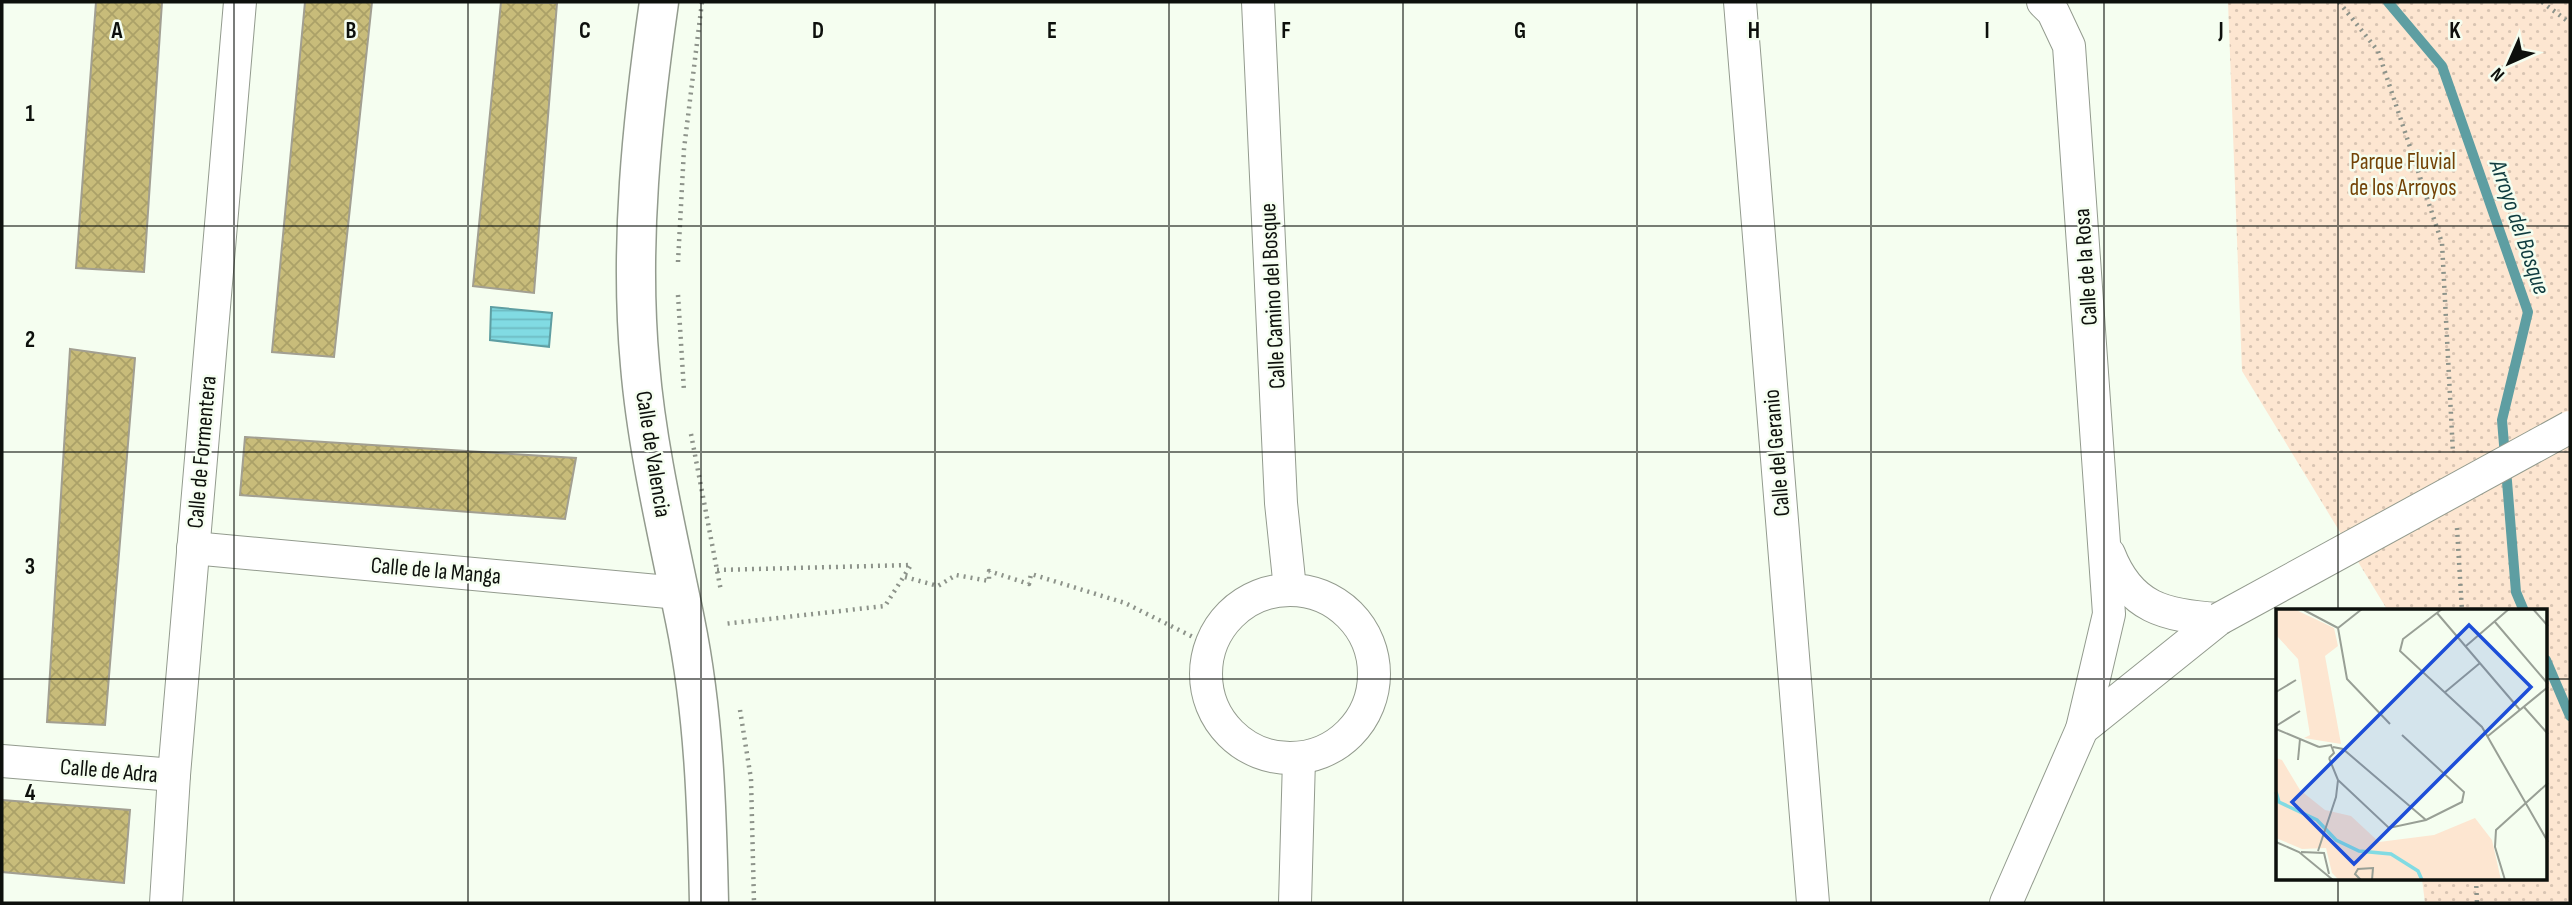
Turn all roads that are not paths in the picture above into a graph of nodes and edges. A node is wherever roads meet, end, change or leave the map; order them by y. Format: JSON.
{"nodes":[{"id":1,"x":240,"y":2,"type":"edge"},
{"id":2,"x":659,"y":2,"type":"edge"},
{"id":3,"x":1258,"y":2,"type":"edge"},
{"id":4,"x":1740,"y":2,"type":"edge"},
{"id":5,"x":2043,"y":2,"type":"edge"},
{"id":6,"x":2570,"y":427,"type":"edge"},
{"id":7,"x":2104,"y":540,"type":"junction"},
{"id":8,"x":193,"y":548,"type":"junction"},
{"id":9,"x":1290,"y":589,"type":"junction"},
{"id":10,"x":679,"y":594,"type":"junction"},
{"id":11,"x":2219,"y":619,"type":"junction"},
{"id":12,"x":2082,"y":729,"type":"junction"},
{"id":13,"x":1299,"y":759,"type":"junction"},
{"id":14,"x":2,"y":761,"type":"edge"},
{"id":15,"x":174,"y":775,"type":"junction"},
{"id":16,"x":166,"y":903,"type":"edge"},
{"id":17,"x":709,"y":903,"type":"edge"},
{"id":18,"x":1295,"y":903,"type":"edge"},
{"id":19,"x":1813,"y":903,"type":"edge"},
{"id":20,"x":2006,"y":903,"type":"edge"}],
"edges":[{"from":1,"to":8,"type":"street","name":"Calle de Formentera"},
{"from":2,"to":10,"type":"street","name":"Calle de Valencia"},
{"from":3,"to":9,"type":"street","name":"Calle Camino del Bosque"},
{"from":4,"to":19,"type":"street","name":"Calle del Geranio"},
{"from":5,"to":7,"type":"street","name":"Calle de la Rosa"},
{"from":6,"to":11,"type":"street","bridge":true},
{"from":7,"to":11,"type":"street","name":"Calle de la Rosa"},
{"from":7,"to":12,"type":"street","name":"Calle de la Rosa"},
{"from":8,"to":10,"type":"street","name":"Calle de la Manga"},
{"from":8,"to":15,"type":"street","name":"Calle de Formentera"},
{"from":9,"to":13,"type":"street"},
{"from":9,"to":13,"type":"street"},
{"from":10,"to":17,"type":"street","name":"Calle de Valencia"},
{"from":11,"to":12,"type":"street"},
{"from":12,"to":20,"type":"street","name":"Calle de la Rosa"},
{"from":13,"to":18,"type":"street"},
{"from":14,"to":15,"type":"street","name":"Calle de Adra"},
{"from":15,"to":16,"type":"street","name":"Calle de Formentera"}]}
